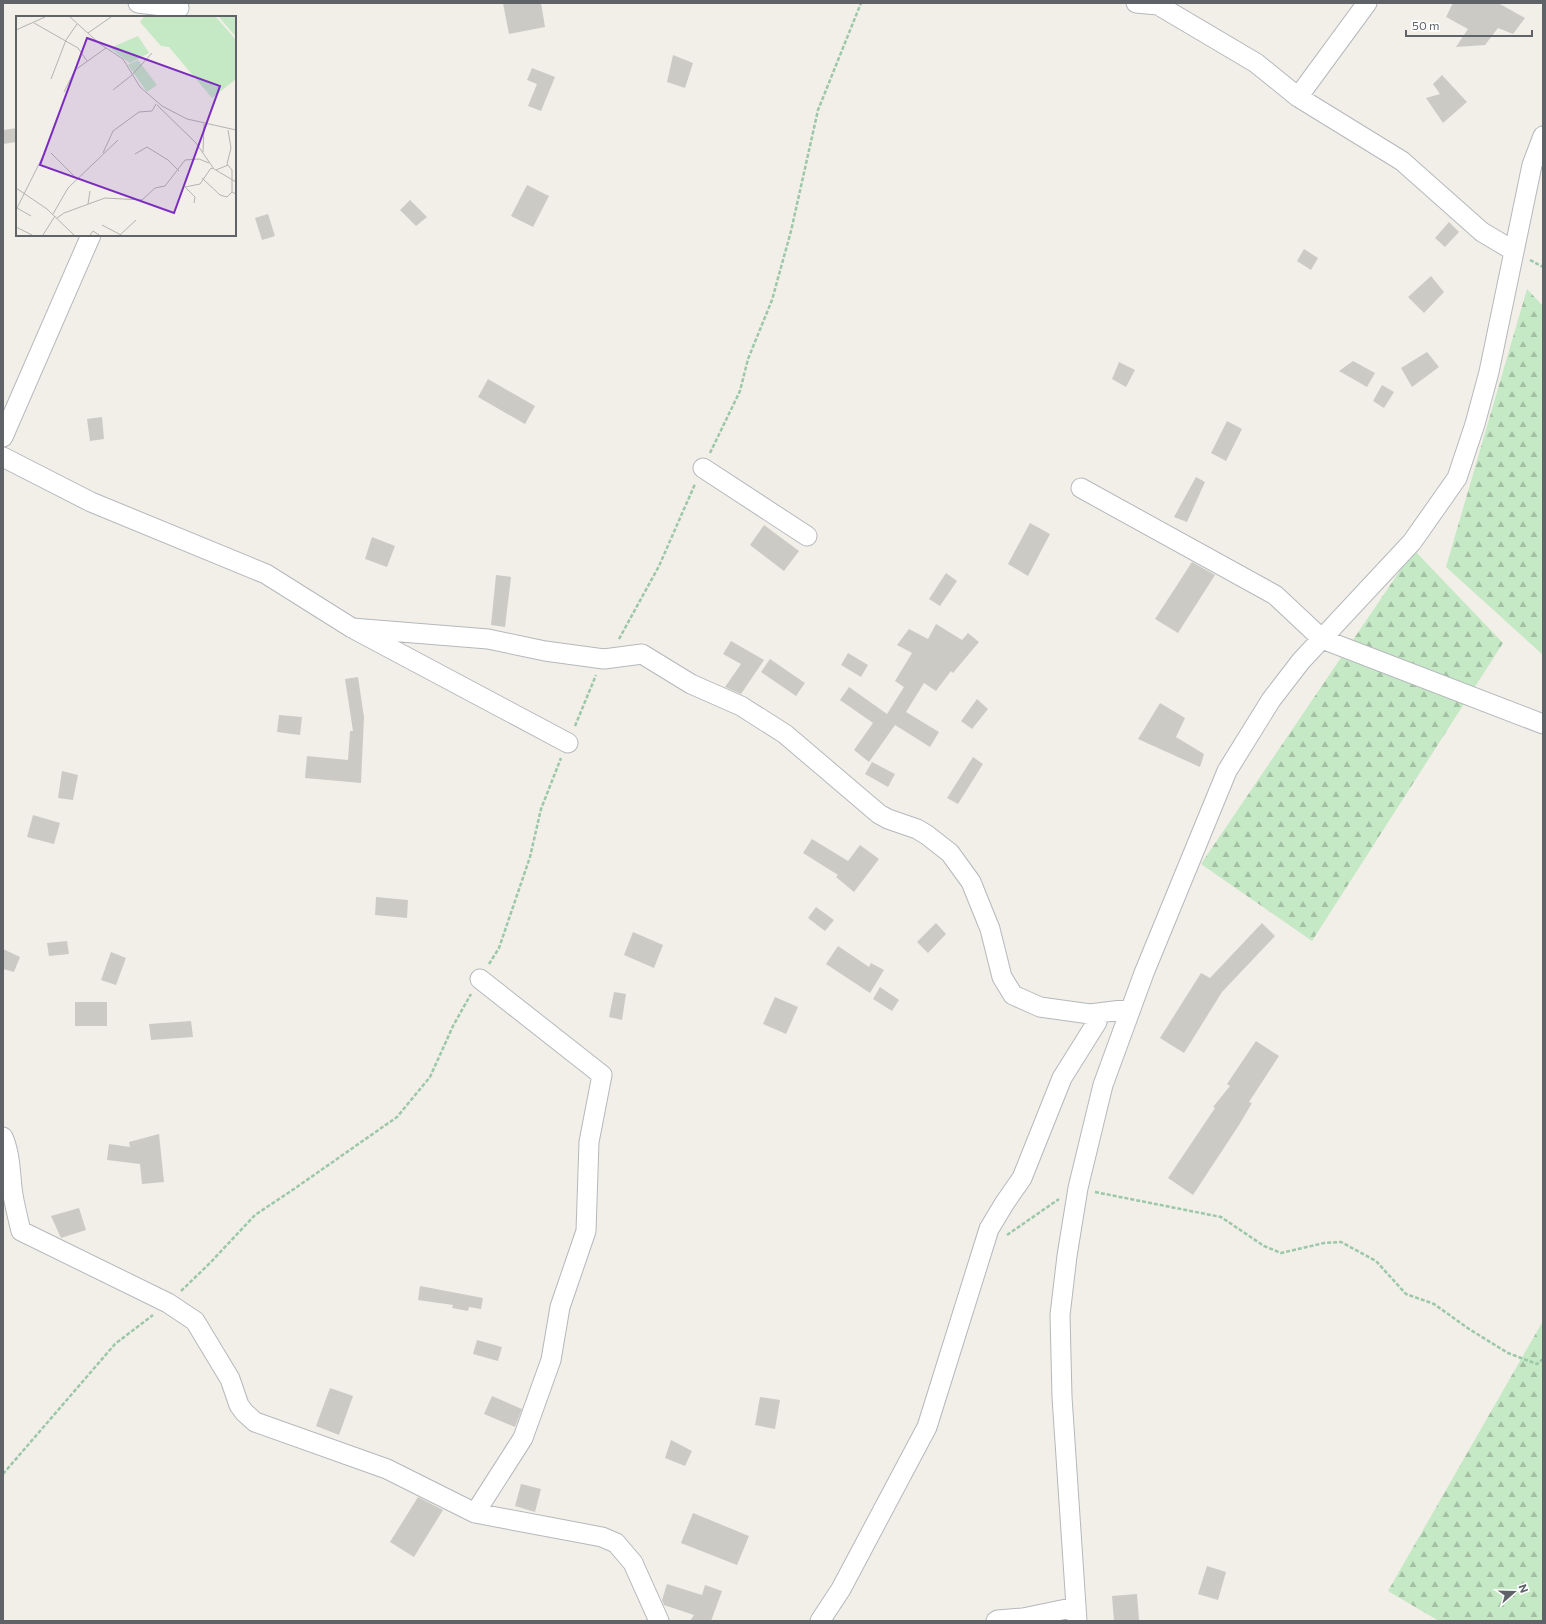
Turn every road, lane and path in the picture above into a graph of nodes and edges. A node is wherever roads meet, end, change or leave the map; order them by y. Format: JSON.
{"nodes":[{"id":1,"x":138,"y":3,"type":"edge"},
{"id":2,"x":861,"y":3,"type":"edge"},
{"id":3,"x":1136,"y":3,"type":"edge"},
{"id":4,"x":1367,"y":3,"type":"edge"},
{"id":5,"x":179,"y":8,"type":"dead end"},
{"id":6,"x":1298,"y":97,"type":"junction"},
{"id":7,"x":1543,"y":136,"type":"edge"},
{"id":8,"x":91,"y":236,"type":"edge"},
{"id":9,"x":1514,"y":251,"type":"junction"},
{"id":10,"x":3,"y":437,"type":"edge"},
{"id":11,"x":3,"y":457,"type":"edge"},
{"id":12,"x":703,"y":468,"type":"junction"},
{"id":13,"x":1082,"y":488,"type":"dead end"},
{"id":14,"x":807,"y":536,"type":"dead end"},
{"id":15,"x":352,"y":628,"type":"junction"},
{"id":16,"x":1322,"y":639,"type":"junction"},
{"id":17,"x":604,"y":659,"type":"junction"},
{"id":18,"x":1543,"y":724,"type":"edge"},
{"id":19,"x":568,"y":743,"type":"junction"},
{"id":20,"x":480,"y":979,"type":"junction"},
{"id":21,"x":1130,"y":1009,"type":"junction"},
{"id":22,"x":1093,"y":1018,"type":"junction"},
{"id":23,"x":1116,"y":1049,"type":"junction"},
{"id":24,"x":3,"y":1137,"type":"edge"},
{"id":25,"x":1078,"y":1188,"type":"junction"},
{"id":26,"x":982,"y":1249,"type":"junction"},
{"id":27,"x":168,"y":1303,"type":"junction"},
{"id":28,"x":1543,"y":1360,"type":"edge"},
{"id":29,"x":3,"y":1474,"type":"edge"},
{"id":30,"x":475,"y":1513,"type":"junction"},
{"id":31,"x":1076,"y":1614,"type":"edge"},
{"id":32,"x":659,"y":1621,"type":"edge"},
{"id":33,"x":820,"y":1621,"type":"edge"},
{"id":34,"x":996,"y":1621,"type":"edge"}],
"edges":[{"from":1,"to":5,"type":"street"},
{"from":2,"to":12,"type":"path"},
{"from":3,"to":6,"type":"street"},
{"from":4,"to":6,"type":"street"},
{"from":6,"to":9,"type":"street"},
{"from":7,"to":9,"type":"street"},
{"from":8,"to":10,"type":"street"},
{"from":9,"to":16,"type":"street"},
{"from":11,"to":15,"type":"street"},
{"from":12,"to":14,"type":"street"},
{"from":12,"to":17,"type":"path"},
{"from":13,"to":16,"type":"street"},
{"from":15,"to":17,"type":"street"},
{"from":15,"to":19,"type":"street"},
{"from":16,"to":18,"type":"street"},
{"from":16,"to":21,"type":"street"},
{"from":17,"to":19,"type":"path"},
{"from":17,"to":22,"type":"street"},
{"from":19,"to":20,"type":"path"},
{"from":20,"to":27,"type":"path"},
{"from":20,"to":30,"type":"street"},
{"from":21,"to":22,"type":"street"},
{"from":21,"to":23,"type":"street"},
{"from":22,"to":23,"type":"street"},
{"from":22,"to":26,"type":"street"},
{"from":23,"to":25,"type":"street"},
{"from":24,"to":27,"type":"street"},
{"from":25,"to":26,"type":"path"},
{"from":25,"to":28,"type":"path"},
{"from":25,"to":31,"type":"street"},
{"from":26,"to":33,"type":"street"},
{"from":27,"to":29,"type":"path"},
{"from":27,"to":30,"type":"street"},
{"from":30,"to":32,"type":"street"},
{"from":31,"to":34,"type":"street"}]}
